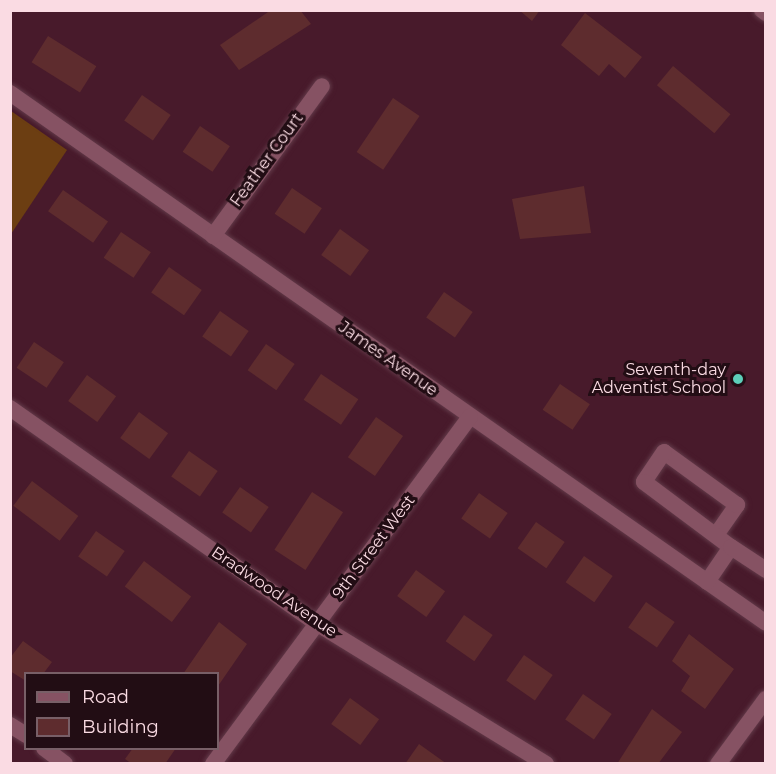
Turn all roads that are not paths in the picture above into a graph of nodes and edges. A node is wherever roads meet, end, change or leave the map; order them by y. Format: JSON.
{"nodes":[{"id":1,"x":762,"y":10,"type":"edge"},
{"id":2,"x":765,"y":13,"type":"edge"},
{"id":3,"x":322,"y":86,"type":"dead end"},
{"id":4,"x":10,"y":93,"type":"edge"},
{"id":5,"x":213,"y":236,"type":"junction"},
{"id":6,"x":10,"y":408,"type":"edge"},
{"id":7,"x":470,"y":417,"type":"junction"},
{"id":8,"x":716,"y":535,"type":"junction"},
{"id":9,"x":731,"y":547,"type":"junction"},
{"id":10,"x":765,"y":570,"type":"edge"},
{"id":11,"x":707,"y":582,"type":"junction"},
{"id":12,"x":316,"y":623,"type":"junction"},
{"id":13,"x":765,"y":623,"type":"edge"},
{"id":14,"x":765,"y":699,"type":"edge"},
{"id":15,"x":10,"y":725,"type":"edge"},
{"id":16,"x":24,"y":734,"type":"edge"},
{"id":17,"x":47,"y":750,"type":"edge"},
{"id":18,"x":65,"y":764,"type":"edge"},
{"id":19,"x":213,"y":764,"type":"edge"},
{"id":20,"x":546,"y":764,"type":"edge"},
{"id":21,"x":718,"y":764,"type":"edge"}],
"edges":[{"from":1,"to":2,"type":"street"},
{"from":3,"to":5,"type":"street","name":"Feather Court"},
{"from":4,"to":5,"type":"street","name":"James Avenue"},
{"from":5,"to":7,"type":"street","name":"James Avenue"},
{"from":6,"to":12,"type":"street","name":"Bradwood Avenue"},
{"from":7,"to":11,"type":"street","name":"James Avenue"},
{"from":7,"to":12,"type":"street","name":"9th Street West"},
{"from":8,"to":8,"type":"street"},
{"from":8,"to":9,"type":"street"},
{"from":9,"to":10,"type":"street"},
{"from":9,"to":11,"type":"street"},
{"from":11,"to":13,"type":"street","name":"James Avenue"},
{"from":12,"to":19,"type":"street","name":"9th Street West"},
{"from":12,"to":20,"type":"street","name":"Bradwood Avenue"},
{"from":14,"to":21,"type":"street"},
{"from":15,"to":16,"type":"street"},
{"from":17,"to":18,"type":"street"}]}
